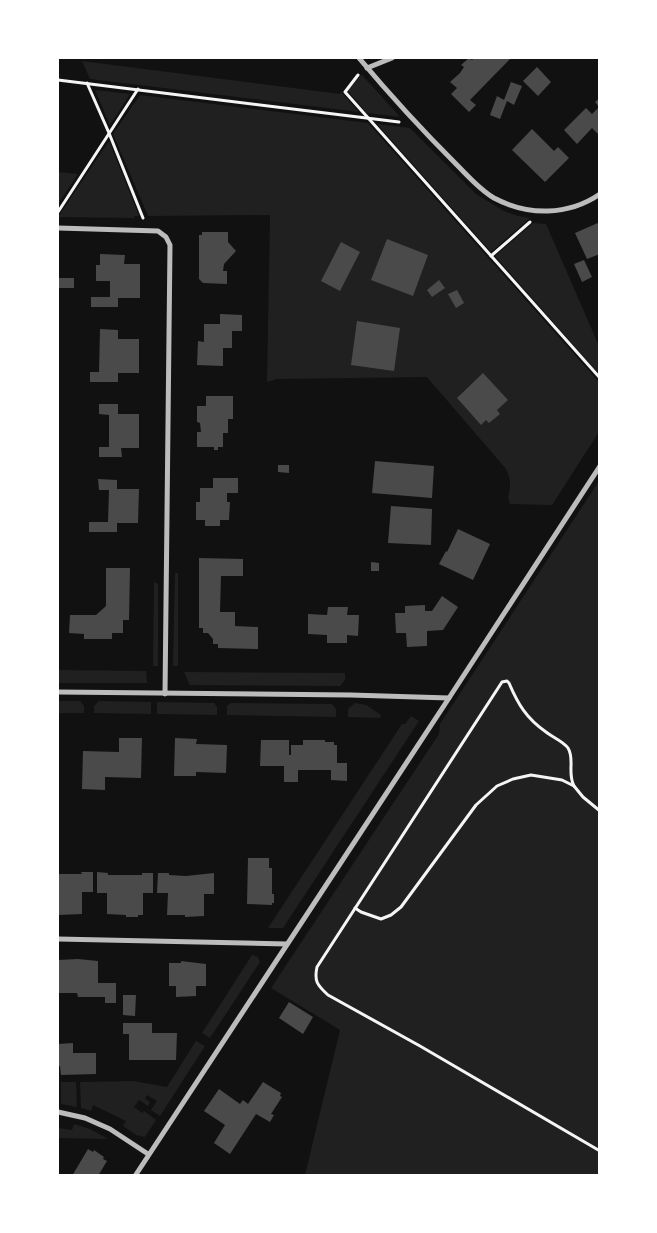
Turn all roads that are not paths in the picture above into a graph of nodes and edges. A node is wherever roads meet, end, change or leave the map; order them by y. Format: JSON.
{"nodes":[{"id":1,"x":359,"y":58,"type":"edge"},
{"id":2,"x":392,"y":58,"type":"edge"},
{"id":3,"x":367,"y":68,"type":"junction"},
{"id":4,"x":600,"y":194,"type":"edge"},
{"id":5,"x":58,"y":228,"type":"edge"},
{"id":6,"x":600,"y":466,"type":"edge"},
{"id":7,"x":58,"y":692,"type":"edge"},
{"id":8,"x":165,"y":694,"type":"junction"},
{"id":9,"x":449,"y":698,"type":"junction"},
{"id":10,"x":58,"y":939,"type":"edge"},
{"id":11,"x":287,"y":944,"type":"junction"},
{"id":12,"x":58,"y":1112,"type":"edge"},
{"id":13,"x":148,"y":1154,"type":"junction"},
{"id":14,"x":135,"y":1176,"type":"edge"}],
"edges":[{"from":1,"to":3,"type":"street"},
{"from":2,"to":3,"type":"street"},
{"from":3,"to":4,"type":"street"},
{"from":5,"to":8,"type":"street"},
{"from":6,"to":9,"type":"street"},
{"from":7,"to":8,"type":"street"},
{"from":8,"to":9,"type":"street"},
{"from":9,"to":11,"type":"street"},
{"from":10,"to":11,"type":"street"},
{"from":11,"to":13,"type":"street"},
{"from":12,"to":13,"type":"street"},
{"from":13,"to":14,"type":"street"}]}
